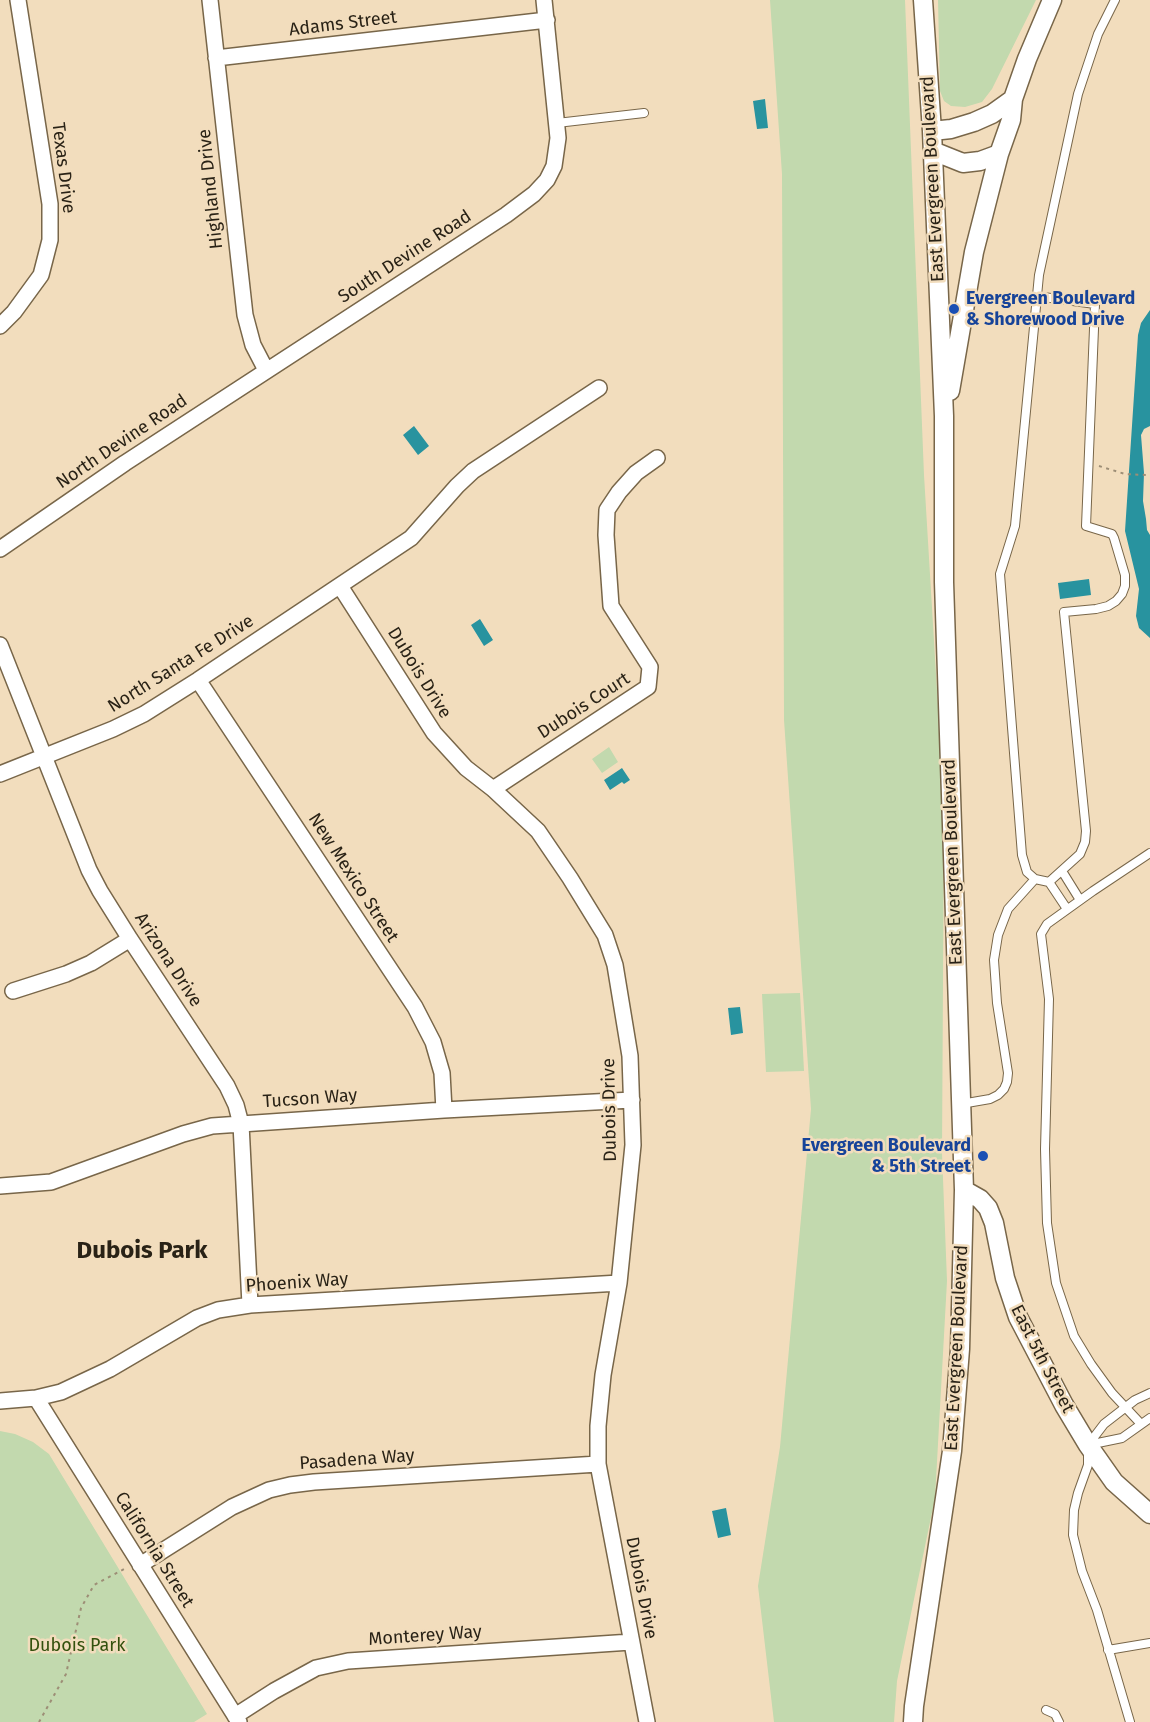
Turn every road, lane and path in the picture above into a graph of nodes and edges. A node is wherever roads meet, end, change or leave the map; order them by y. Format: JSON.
{"nodes":[{"id":1,"x":18,"y":0,"type":"edge"},
{"id":2,"x":210,"y":0,"type":"edge"},
{"id":3,"x":544,"y":0,"type":"edge"},
{"id":4,"x":923,"y":0,"type":"edge"},
{"id":5,"x":1052,"y":0,"type":"edge"},
{"id":6,"x":1115,"y":0,"type":"edge"},
{"id":7,"x":547,"y":20,"type":"junction"},
{"id":8,"x":216,"y":58,"type":"junction"},
{"id":9,"x":1012,"y":99,"type":"junction"},
{"id":10,"x":644,"y":112,"type":"dead end"},
{"id":11,"x":557,"y":123,"type":"junction"},
{"id":12,"x":932,"y":131,"type":"junction"},
{"id":13,"x":933,"y":151,"type":"junction"},
{"id":14,"x":999,"y":154,"type":"junction"},
{"id":15,"x":1036,"y":296,"type":"junction"},
{"id":16,"x":0,"y":326,"type":"edge"},
{"id":17,"x":266,"y":370,"type":"junction"},
{"id":18,"x":599,"y":388,"type":"dead end"},
{"id":19,"x":944,"y":416,"type":"junction"},
{"id":20,"x":657,"y":458,"type":"dead end"},
{"id":21,"x":1088,"y":462,"type":"junction"},
{"id":22,"x":1146,"y":475,"type":"dead end"},
{"id":23,"x":0,"y":549,"type":"edge"},
{"id":24,"x":340,"y":586,"type":"junction"},
{"id":25,"x":0,"y":645,"type":"edge"},
{"id":26,"x":198,"y":680,"type":"junction"},
{"id":27,"x":44,"y":756,"type":"junction"},
{"id":28,"x":0,"y":774,"type":"edge"},
{"id":29,"x":493,"y":789,"type":"junction"},
{"id":30,"x":1150,"y":853,"type":"edge"},
{"id":31,"x":1062,"y":872,"type":"junction"},
{"id":32,"x":1035,"y":879,"type":"junction"},
{"id":33,"x":1049,"y":882,"type":"junction"},
{"id":34,"x":1080,"y":900,"type":"junction"},
{"id":35,"x":1067,"y":909,"type":"junction"},
{"id":36,"x":130,"y":939,"type":"junction"},
{"id":37,"x":13,"y":991,"type":"dead end"},
{"id":38,"x":632,"y":1100,"type":"junction"},
{"id":39,"x":961,"y":1104,"type":"junction"},
{"id":40,"x":444,"y":1110,"type":"junction"},
{"id":41,"x":241,"y":1124,"type":"junction"},
{"id":42,"x":0,"y":1186,"type":"edge"},
{"id":43,"x":964,"y":1190,"type":"junction"},
{"id":44,"x":618,"y":1283,"type":"junction"},
{"id":45,"x":250,"y":1305,"type":"junction"},
{"id":46,"x":1150,"y":1393,"type":"edge"},
{"id":47,"x":36,"y":1398,"type":"junction"},
{"id":48,"x":0,"y":1401,"type":"edge"},
{"id":49,"x":1125,"y":1407,"type":"junction"},
{"id":50,"x":1150,"y":1418,"type":"edge"},
{"id":51,"x":1141,"y":1424,"type":"junction"},
{"id":52,"x":1088,"y":1445,"type":"junction"},
{"id":53,"x":598,"y":1464,"type":"junction"},
{"id":54,"x":1150,"y":1514,"type":"edge"},
{"id":55,"x":140,"y":1566,"type":"junction"},
{"id":56,"x":631,"y":1642,"type":"junction"},
{"id":57,"x":1150,"y":1642,"type":"edge"},
{"id":58,"x":1108,"y":1650,"type":"junction"},
{"id":59,"x":1046,"y":1710,"type":"dead end"},
{"id":60,"x":237,"y":1719,"type":"edge"},
{"id":61,"x":39,"y":1722,"type":"edge"},
{"id":62,"x":647,"y":1722,"type":"edge"},
{"id":63,"x":913,"y":1722,"type":"edge"},
{"id":64,"x":1059,"y":1722,"type":"edge"},
{"id":65,"x":1130,"y":1722,"type":"edge"}],
"edges":[{"from":1,"to":16,"type":"street","name":"Texas Drive"},
{"from":2,"to":8,"type":"street","name":"Highland Drive"},
{"from":3,"to":7,"type":"street"},
{"from":4,"to":12,"type":"street","name":"East Evergreen Boulevard"},
{"from":5,"to":9,"type":"street"},
{"from":6,"to":15,"type":"lane"},
{"from":7,"to":8,"type":"street","name":"Adams Street"},
{"from":7,"to":11,"type":"street"},
{"from":8,"to":17,"type":"street","name":"Highland Drive"},
{"from":9,"to":12,"type":"street"},
{"from":9,"to":14,"type":"street"},
{"from":10,"to":11,"type":"lane"},
{"from":11,"to":17,"type":"street","name":"South Devine Road"},
{"from":12,"to":13,"type":"street","name":"East Evergreen Boulevard"},
{"from":13,"to":14,"type":"street"},
{"from":13,"to":19,"type":"street","name":"East Evergreen Boulevard"},
{"from":14,"to":19,"type":"street"},
{"from":15,"to":21,"type":"lane"},
{"from":15,"to":32,"type":"lane"},
{"from":17,"to":23,"type":"street","name":"North Devine Road"},
{"from":18,"to":24,"type":"street","name":"North Santa Fe Drive"},
{"from":19,"to":39,"type":"street","name":"East Evergreen Boulevard"},
{"from":20,"to":29,"type":"street","name":"Dubois Court"},
{"from":21,"to":22,"type":"path"},
{"from":21,"to":31,"type":"lane"},
{"from":24,"to":26,"type":"street","name":"North Santa Fe Drive"},
{"from":24,"to":29,"type":"street","name":"Dubois Drive"},
{"from":25,"to":27,"type":"street","name":"Arizona Drive"},
{"from":26,"to":27,"type":"street","name":"North Santa Fe Drive"},
{"from":26,"to":40,"type":"street","name":"New Mexico Street"},
{"from":27,"to":28,"type":"street","name":"North Santa Fe Drive"},
{"from":27,"to":36,"type":"street","name":"Arizona Drive"},
{"from":29,"to":38,"type":"street","name":"Dubois Drive"},
{"from":30,"to":34,"type":"lane"},
{"from":31,"to":33,"type":"lane"},
{"from":31,"to":34,"type":"lane"},
{"from":32,"to":33,"type":"lane"},
{"from":32,"to":39,"type":"lane"},
{"from":33,"to":35,"type":"lane"},
{"from":34,"to":35,"type":"lane"},
{"from":35,"to":49,"type":"lane"},
{"from":36,"to":37,"type":"street"},
{"from":36,"to":41,"type":"street","name":"Arizona Drive"},
{"from":38,"to":40,"type":"street","name":"Tucson Way"},
{"from":38,"to":44,"type":"street","name":"Dubois Drive"},
{"from":39,"to":43,"type":"street","name":"East Evergreen Boulevard"},
{"from":40,"to":41,"type":"street","name":"Tucson Way"},
{"from":41,"to":42,"type":"street","name":"Tucson Way"},
{"from":41,"to":45,"type":"street","name":"Arizona Drive"},
{"from":43,"to":52,"type":"street","name":"East 5th Street"},
{"from":43,"to":63,"type":"street","name":"East Evergreen Boulevard"},
{"from":44,"to":45,"type":"street","name":"Phoenix Way"},
{"from":44,"to":53,"type":"street","name":"Dubois Drive"},
{"from":45,"to":47,"type":"street","name":"Phoenix Way"},
{"from":46,"to":49,"type":"lane"},
{"from":47,"to":48,"type":"street","name":"Phoenix Way"},
{"from":47,"to":55,"type":"street","name":"California Street"},
{"from":49,"to":51,"type":"lane"},
{"from":49,"to":52,"type":"lane"},
{"from":50,"to":51,"type":"lane"},
{"from":51,"to":52,"type":"lane"},
{"from":52,"to":54,"type":"street","name":"East 5th Street"},
{"from":52,"to":58,"type":"lane"},
{"from":53,"to":55,"type":"street","name":"Pasadena Way"},
{"from":53,"to":56,"type":"street","name":"Dubois Drive"},
{"from":55,"to":60,"type":"street","name":"California Street"},
{"from":55,"to":61,"type":"path"},
{"from":56,"to":60,"type":"street","name":"Monterey Way"},
{"from":56,"to":62,"type":"street","name":"Dubois Drive"},
{"from":57,"to":58,"type":"lane"},
{"from":58,"to":65,"type":"lane"},
{"from":59,"to":64,"type":"lane"}]}
